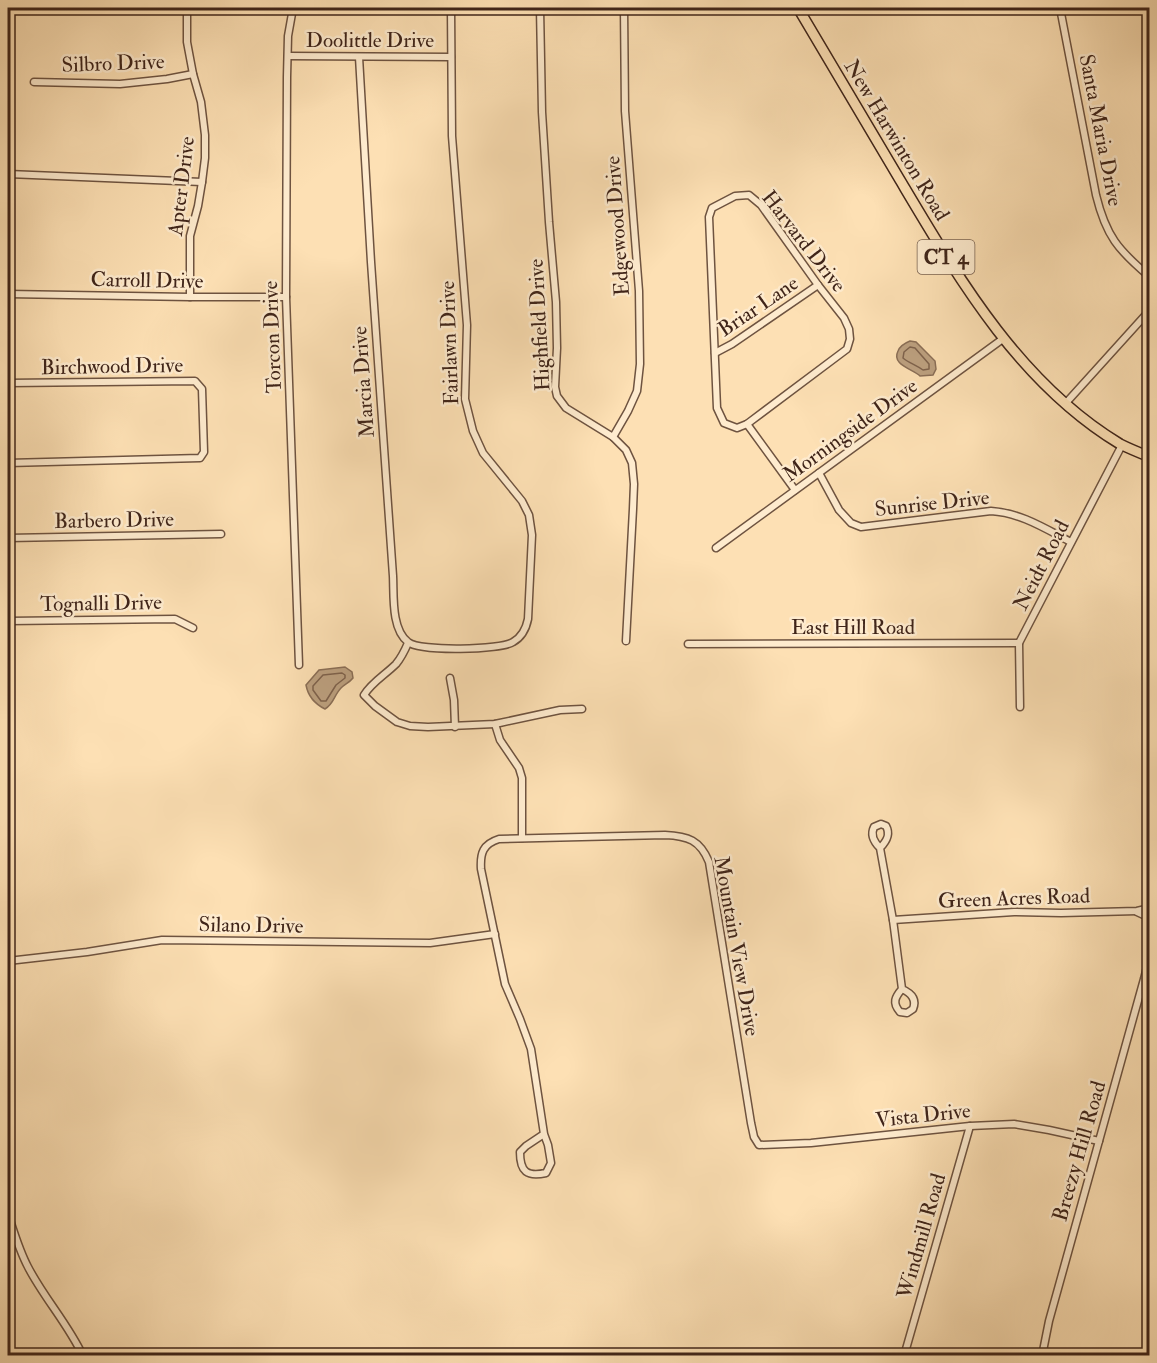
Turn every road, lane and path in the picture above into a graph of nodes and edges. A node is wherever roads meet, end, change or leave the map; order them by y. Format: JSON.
{"nodes":[{"id":1,"x":188,"y":8,"type":"edge"},
{"id":2,"x":293,"y":8,"type":"edge"},
{"id":3,"x":451,"y":8,"type":"edge"},
{"id":4,"x":540,"y":8,"type":"edge"},
{"id":5,"x":624,"y":8,"type":"edge"},
{"id":6,"x":798,"y":8,"type":"edge"},
{"id":7,"x":1060,"y":8,"type":"edge"},
{"id":8,"x":1147,"y":8,"type":"edge"},
{"id":9,"x":1149,"y":22,"type":"edge"},
{"id":10,"x":288,"y":56,"type":"junction"},
{"id":11,"x":359,"y":57,"type":"junction"},
{"id":12,"x":451,"y":57,"type":"junction"},
{"id":13,"x":193,"y":74,"type":"junction"},
{"id":14,"x":34,"y":82,"type":"dead end"},
{"id":15,"x":8,"y":174,"type":"edge"},
{"id":16,"x":202,"y":182,"type":"junction"},
{"id":17,"x":1149,"y":278,"type":"edge"},
{"id":18,"x":818,"y":285,"type":"junction"},
{"id":19,"x":8,"y":294,"type":"edge"},
{"id":20,"x":189,"y":297,"type":"junction"},
{"id":21,"x":286,"y":297,"type":"junction"},
{"id":22,"x":1149,"y":310,"type":"edge"},
{"id":23,"x":1004,"y":338,"type":"junction"},
{"id":24,"x":716,"y":353,"type":"junction"},
{"id":25,"x":8,"y":383,"type":"edge"},
{"id":26,"x":1065,"y":404,"type":"junction"},
{"id":27,"x":747,"y":424,"type":"junction"},
{"id":28,"x":613,"y":437,"type":"junction"},
{"id":29,"x":1122,"y":445,"type":"junction"},
{"id":30,"x":1149,"y":457,"type":"edge"},
{"id":31,"x":8,"y":462,"type":"edge"},
{"id":32,"x":819,"y":473,"type":"junction"},
{"id":33,"x":795,"y":490,"type":"junction"},
{"id":34,"x":221,"y":534,"type":"dead end"},
{"id":35,"x":8,"y":538,"type":"edge"},
{"id":36,"x":1071,"y":542,"type":"junction"},
{"id":37,"x":716,"y":548,"type":"dead end"},
{"id":38,"x":8,"y":621,"type":"edge"},
{"id":39,"x":193,"y":628,"type":"dead end"},
{"id":40,"x":626,"y":641,"type":"dead end"},
{"id":41,"x":408,"y":643,"type":"junction"},
{"id":42,"x":1019,"y":643,"type":"junction"},
{"id":43,"x":688,"y":644,"type":"dead end"},
{"id":44,"x":299,"y":665,"type":"dead end"},
{"id":45,"x":450,"y":678,"type":"dead end"},
{"id":46,"x":1020,"y":707,"type":"dead end"},
{"id":47,"x":582,"y":709,"type":"dead end"},
{"id":48,"x":495,"y":724,"type":"junction"},
{"id":49,"x":455,"y":727,"type":"junction"},
{"id":50,"x":522,"y":838,"type":"junction"},
{"id":51,"x":880,"y":848,"type":"dead end"},
{"id":52,"x":1149,"y":908,"type":"edge"},
{"id":53,"x":1137,"y":911,"type":"junction"},
{"id":54,"x":1149,"y":918,"type":"edge"},
{"id":55,"x":893,"y":920,"type":"junction"},
{"id":56,"x":495,"y":934,"type":"junction"},
{"id":57,"x":1149,"y":955,"type":"edge"},
{"id":58,"x":8,"y":961,"type":"edge"},
{"id":59,"x":902,"y":989,"type":"dead end"},
{"id":60,"x":970,"y":1125,"type":"junction"},
{"id":61,"x":544,"y":1134,"type":"junction"},
{"id":62,"x":754,"y":1137,"type":"joint"},
{"id":63,"x":1098,"y":1141,"type":"junction"},
{"id":64,"x":8,"y":1214,"type":"edge"},
{"id":65,"x":83,"y":1356,"type":"edge"},
{"id":66,"x":904,"y":1356,"type":"edge"},
{"id":67,"x":1042,"y":1356,"type":"edge"}],
"edges":[{"from":1,"to":13,"type":"street","name":"Apter Drive"},
{"from":2,"to":10,"type":"street","name":"Torcon Drive"},
{"from":3,"to":12,"type":"street","name":"Fairlawn Drive"},
{"from":4,"to":28,"type":"street","name":"Highfield Drive"},
{"from":5,"to":28,"type":"street","name":"Edgewood Drive"},
{"from":6,"to":23,"type":"main road","name":"New Harwinton Road","number":"CT 4"},
{"from":7,"to":17,"type":"street","name":"Santa Maria Drive"},
{"from":8,"to":9,"type":"street"},
{"from":10,"to":11,"type":"street","name":"Doolittle Drive"},
{"from":10,"to":21,"type":"street","name":"Torcon Drive"},
{"from":11,"to":12,"type":"street","name":"Doolittle Drive"},
{"from":11,"to":41,"type":"street","name":"Marcia Drive"},
{"from":12,"to":41,"type":"street","name":"Fairlawn Drive"},
{"from":13,"to":14,"type":"street","name":"Silbro Drive"},
{"from":13,"to":16,"type":"street","name":"Apter Drive"},
{"from":15,"to":16,"type":"street"},
{"from":16,"to":20,"type":"street","name":"Apter Drive"},
{"from":18,"to":24,"type":"street","name":"Briar Lane"},
{"from":18,"to":24,"type":"street","name":"Harvard Drive"},
{"from":18,"to":27,"type":"street","name":"Harvard Drive"},
{"from":19,"to":20,"type":"street","name":"Carroll Drive"},
{"from":20,"to":21,"type":"street","name":"Carroll Drive"},
{"from":21,"to":44,"type":"street","name":"Torcon Drive"},
{"from":22,"to":26,"type":"street"},
{"from":23,"to":26,"type":"main road","name":"New Harwinton Road","number":"CT 4"},
{"from":23,"to":32,"type":"street","name":"Morningside Drive"},
{"from":24,"to":27,"type":"street","name":"Harvard Drive"},
{"from":25,"to":31,"type":"street","name":"Birchwood Drive"},
{"from":26,"to":29,"type":"main road","name":"New Harwinton Road","number":"CT 4"},
{"from":27,"to":33,"type":"street"},
{"from":28,"to":40,"type":"street","name":"Highfield Drive"},
{"from":29,"to":30,"type":"main road","name":"New Harwinton Road","number":"CT 4"},
{"from":29,"to":36,"type":"street","name":"Neidt Road"},
{"from":32,"to":33,"type":"street","name":"Morningside Drive"},
{"from":32,"to":36,"type":"street","name":"Sunrise Drive"},
{"from":33,"to":37,"type":"street","name":"Morningside Drive"},
{"from":34,"to":35,"type":"street","name":"Barbero Drive"},
{"from":36,"to":42,"type":"street","name":"Neidt Road"},
{"from":38,"to":39,"type":"street","name":"Tognalli Drive"},
{"from":41,"to":49,"type":"street"},
{"from":42,"to":43,"type":"street","name":"East Hill Road"},
{"from":42,"to":46,"type":"street","name":"Neidt Road"},
{"from":45,"to":49,"type":"street"},
{"from":47,"to":48,"type":"street"},
{"from":48,"to":49,"type":"street"},
{"from":48,"to":50,"type":"street"},
{"from":50,"to":56,"type":"street","name":"Mountain View Drive"},
{"from":50,"to":62,"type":"street","name":"Mountain View Drive"},
{"from":51,"to":55,"type":"street"},
{"from":52,"to":53,"type":"street","name":"Green Acres Road"},
{"from":53,"to":54,"type":"street"},
{"from":53,"to":55,"type":"street","name":"Green Acres Road"},
{"from":55,"to":59,"type":"street"},
{"from":56,"to":58,"type":"street","name":"Silano Drive"},
{"from":56,"to":61,"type":"street","name":"Mountain View Drive"},
{"from":57,"to":63,"type":"street","name":"Breezy Hill Road"},
{"from":60,"to":62,"type":"street","name":"Vista Drive"},
{"from":60,"to":63,"type":"street","name":"Vista Drive"},
{"from":60,"to":66,"type":"street","name":"Windmill Road"},
{"from":61,"to":61,"type":"street","name":"Mountain View Drive"},
{"from":63,"to":67,"type":"street","name":"Breezy Hill Road"},
{"from":64,"to":65,"type":"street"}]}
